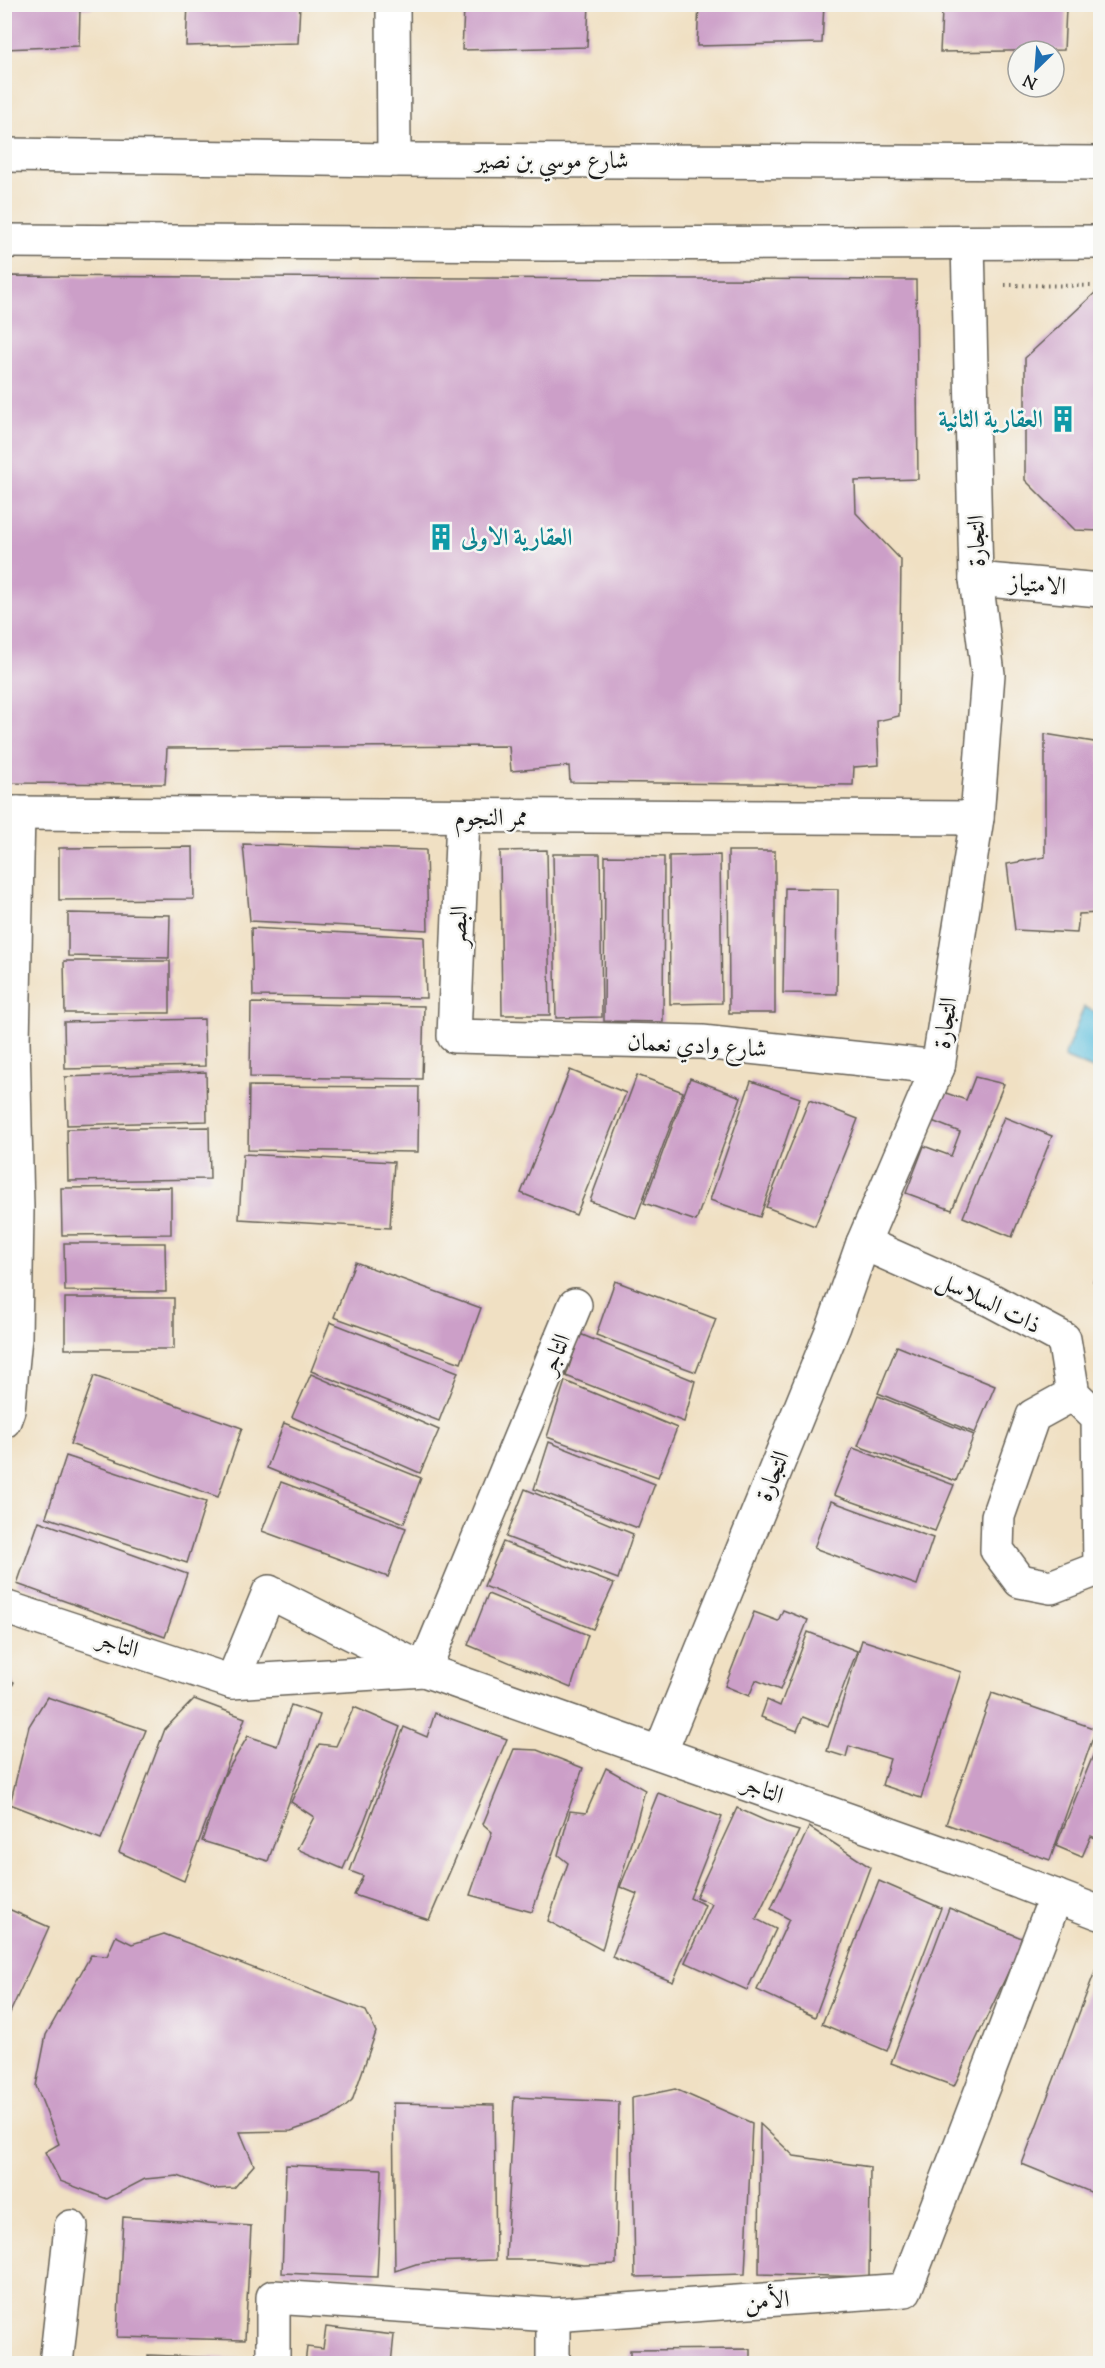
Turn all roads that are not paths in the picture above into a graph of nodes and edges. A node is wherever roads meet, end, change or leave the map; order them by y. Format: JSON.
{"nodes":[{"id":1,"x":393,"y":4,"type":"edge"},
{"id":2,"x":4,"y":155,"type":"edge"},
{"id":3,"x":394,"y":160,"type":"junction"},
{"id":4,"x":1101,"y":163,"type":"edge"},
{"id":5,"x":4,"y":241,"type":"edge"},
{"id":6,"x":1101,"y":242,"type":"edge"},
{"id":7,"x":968,"y":243,"type":"junction"},
{"id":8,"x":976,"y":579,"type":"junction"},
{"id":9,"x":1101,"y":590,"type":"edge"},
{"id":10,"x":11,"y":813,"type":"edge"},
{"id":11,"x":463,"y":817,"type":"junction"},
{"id":12,"x":977,"y":818,"type":"junction"},
{"id":13,"x":454,"y":1036,"type":"joint"},
{"id":14,"x":9,"y":1042,"type":"edge"},
{"id":15,"x":938,"y":1066,"type":"junction"},
{"id":16,"x":863,"y":1243,"type":"junction"},
{"id":17,"x":575,"y":1305,"type":"dead end"},
{"id":18,"x":1072,"y":1394,"type":"junction"},
{"id":19,"x":4,"y":1421,"type":"edge"},
{"id":20,"x":4,"y":1606,"type":"edge"},
{"id":21,"x":424,"y":1670,"type":"junction"},
{"id":22,"x":232,"y":1682,"type":"junction"},
{"id":23,"x":660,"y":1753,"type":"junction"},
{"id":24,"x":1056,"y":1896,"type":"junction"},
{"id":25,"x":1101,"y":1913,"type":"edge"},
{"id":26,"x":71,"y":2227,"type":"dead end"},
{"id":27,"x":553,"y":2314,"type":"junction"},
{"id":28,"x":56,"y":2364,"type":"edge"},
{"id":29,"x":273,"y":2364,"type":"edge"},
{"id":30,"x":553,"y":2364,"type":"edge"}],
"edges":[{"from":1,"to":3,"type":"street"},
{"from":2,"to":3,"type":"street","name":"شارع موسي بن نصير"},
{"from":3,"to":4,"type":"street","name":"شارع موسي بن نصير"},
{"from":5,"to":7,"type":"street"},
{"from":6,"to":7,"type":"street"},
{"from":7,"to":8,"type":"street","name":"التجارة"},
{"from":8,"to":9,"type":"street","name":"الامتياز"},
{"from":8,"to":12,"type":"street","name":"التجارة"},
{"from":10,"to":11,"type":"street","name":"ممر النجوم"},
{"from":10,"to":14,"type":"street"},
{"from":11,"to":12,"type":"street","name":"ممر النجوم"},
{"from":11,"to":13,"type":"street","name":"البصر"},
{"from":12,"to":15,"type":"street","name":"التجارة"},
{"from":13,"to":15,"type":"street","name":"شارع وادي نعمان"},
{"from":14,"to":19,"type":"street"},
{"from":15,"to":16,"type":"street","name":"التجارة"},
{"from":16,"to":18,"type":"street","name":"ذات السلاسل"},
{"from":16,"to":23,"type":"street","name":"التجارة"},
{"from":17,"to":21,"type":"street","name":"التاجر"},
{"from":18,"to":18,"type":"street"},
{"from":20,"to":22,"type":"street","name":"التاجر"},
{"from":21,"to":22,"type":"street","name":"التاجر"},
{"from":21,"to":22,"type":"street","name":"التاجر"},
{"from":21,"to":23,"type":"street","name":"التاجر"},
{"from":23,"to":24,"type":"street","name":"التاجر"},
{"from":24,"to":25,"type":"street","name":"التاجر"},
{"from":24,"to":27,"type":"street","name":"الأمن"},
{"from":26,"to":28,"type":"street"},
{"from":27,"to":29,"type":"street","name":"الأمن"},
{"from":27,"to":30,"type":"street"}]}
